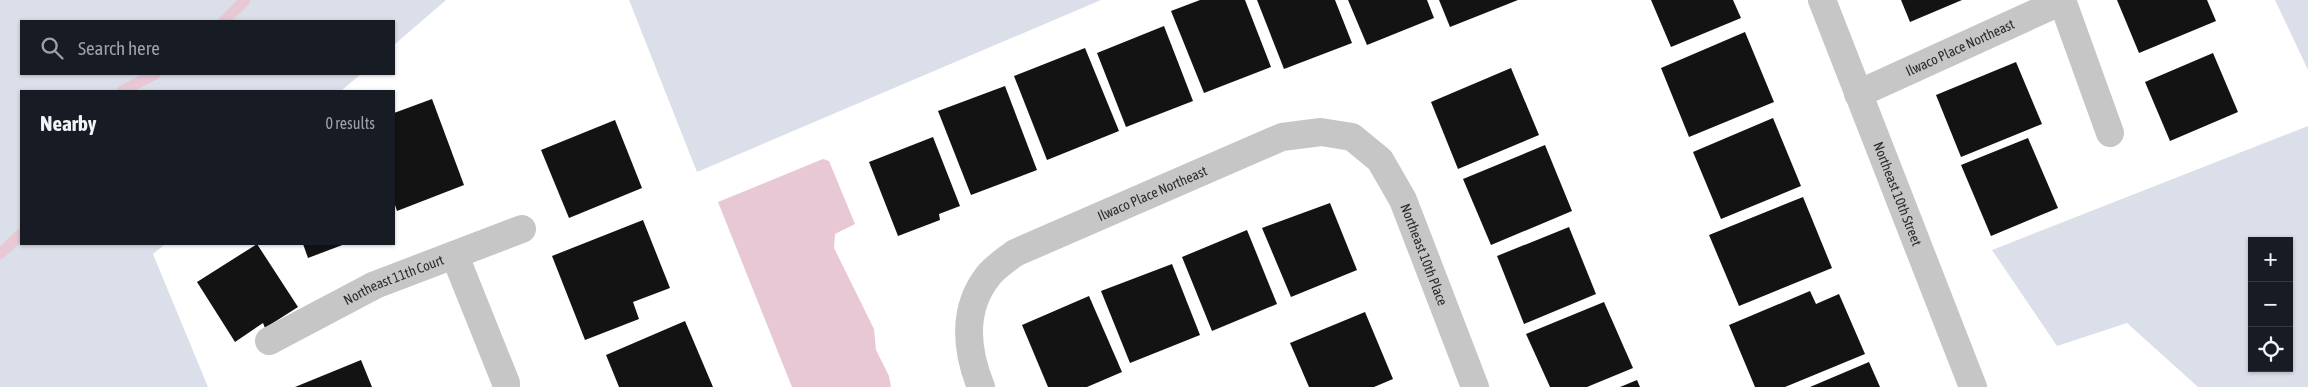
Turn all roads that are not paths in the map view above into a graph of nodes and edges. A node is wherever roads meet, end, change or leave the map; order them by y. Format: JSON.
{"nodes":[{"id":1,"x":1822,"y":0,"type":"edge"},
{"id":2,"x":2062,"y":0,"type":"edge"},
{"id":3,"x":1858,"y":94,"type":"junction"},
{"id":4,"x":2110,"y":133,"type":"dead end"},
{"id":5,"x":1352,"y":137,"type":"joint"},
{"id":6,"x":522,"y":229,"type":"dead end"},
{"id":7,"x":455,"y":256,"type":"junction"},
{"id":8,"x":269,"y":341,"type":"dead end"},
{"id":9,"x":506,"y":387,"type":"edge"},
{"id":10,"x":981,"y":387,"type":"edge"},
{"id":11,"x":1476,"y":387,"type":"edge"},
{"id":12,"x":1973,"y":387,"type":"edge"}],
"edges":[{"from":1,"to":3,"type":"street","name":"Northeast 10th Street"},
{"from":2,"to":3,"type":"street","name":"Ilwaco Place Northeast"},
{"from":2,"to":4,"type":"street"},
{"from":3,"to":12,"type":"street","name":"Northeast 10th Street"},
{"from":5,"to":10,"type":"street","name":"Ilwaco Place Northeast"},
{"from":5,"to":11,"type":"street","name":"Northeast 10th Place"},
{"from":6,"to":7,"type":"street","name":"Northeast 11th Court"},
{"from":7,"to":8,"type":"street","name":"Northeast 11th Court"},
{"from":7,"to":9,"type":"street"}]}
